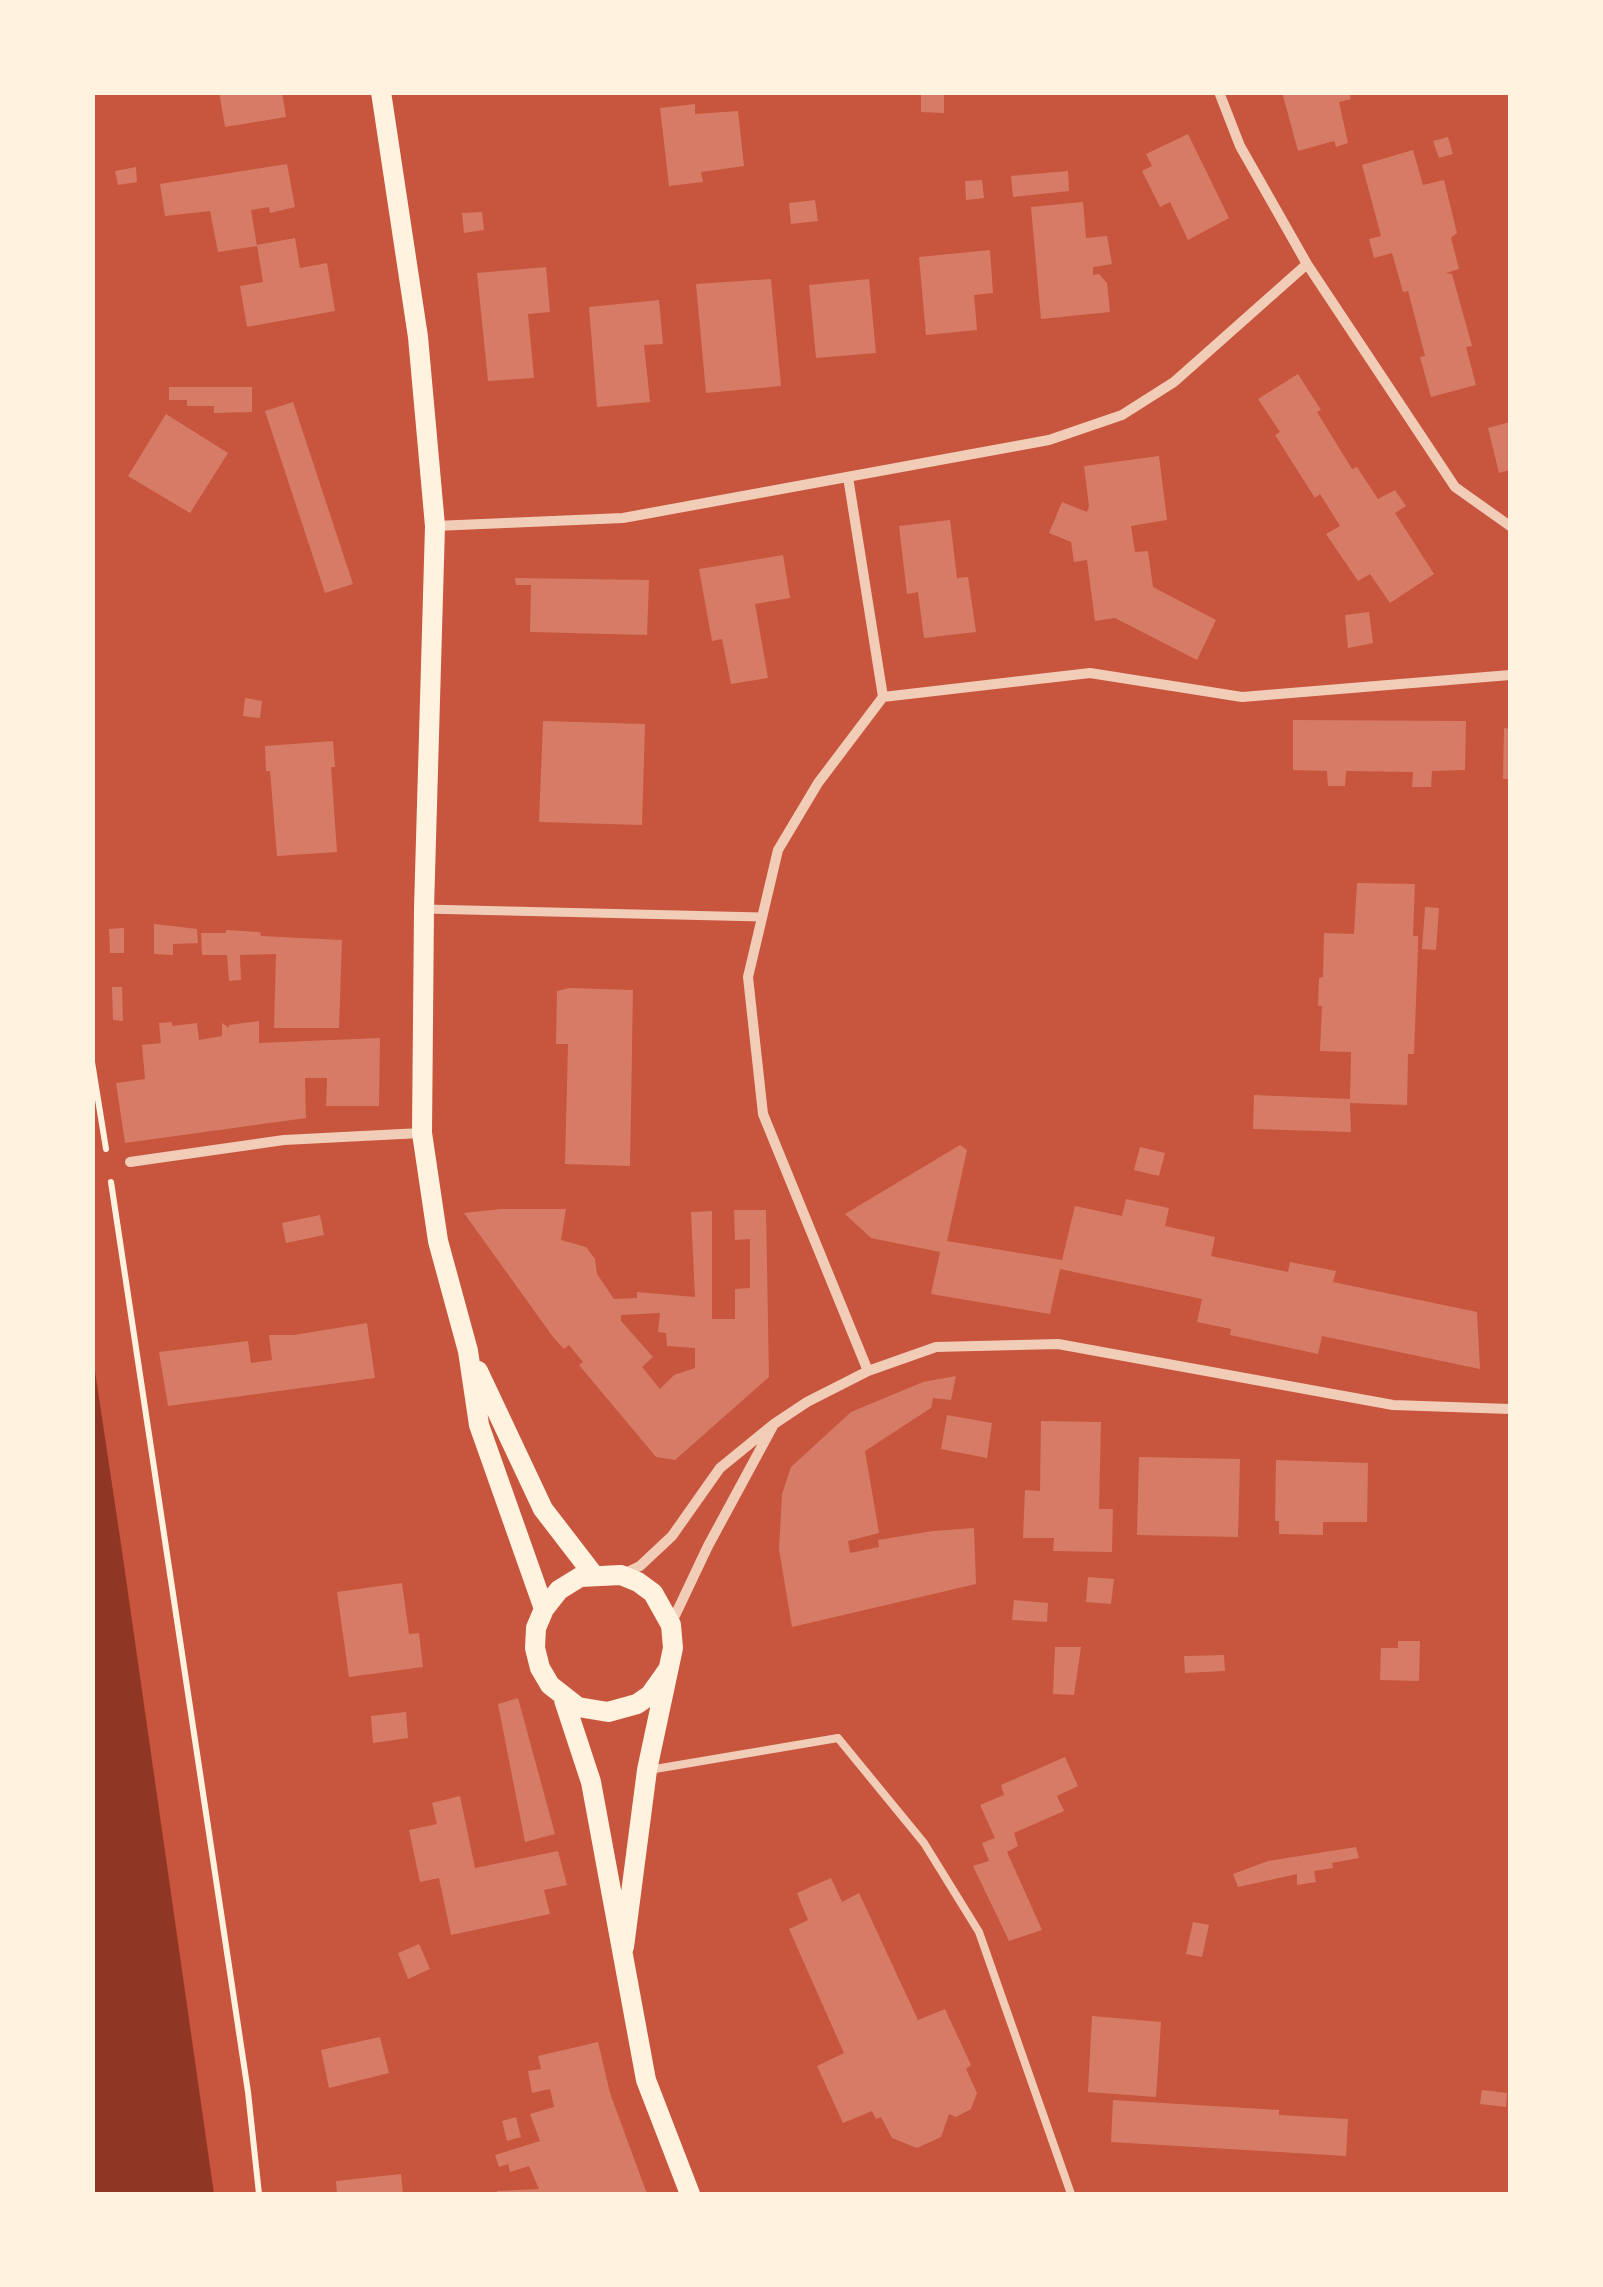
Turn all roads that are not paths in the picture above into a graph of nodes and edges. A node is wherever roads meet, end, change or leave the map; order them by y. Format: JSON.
{"nodes":[{"id":1,"x":381,"y":92,"type":"edge"},
{"id":2,"x":1219,"y":92,"type":"edge"},
{"id":3,"x":1307,"y":264,"type":"junction"},
{"id":4,"x":848,"y":476,"type":"junction"},
{"id":5,"x":436,"y":526,"type":"junction"},
{"id":6,"x":1510,"y":526,"type":"edge"},
{"id":7,"x":1510,"y":675,"type":"edge"},
{"id":8,"x":883,"y":697,"type":"junction"},
{"id":9,"x":424,"y":909,"type":"junction"},
{"id":10,"x":762,"y":917,"type":"junction"},
{"id":11,"x":422,"y":1133,"type":"junction"},
{"id":12,"x":130,"y":1162,"type":"dead end"},
{"id":13,"x":468,"y":1351,"type":"junction"},
{"id":14,"x":868,"y":1371,"type":"junction"},
{"id":15,"x":1510,"y":1409,"type":"edge"},
{"id":16,"x":774,"y":1424,"type":"junction"},
{"id":17,"x":593,"y":1574,"type":"junction"},
{"id":18,"x":621,"y":1575,"type":"junction"},
{"id":19,"x":544,"y":1609,"type":"junction"},
{"id":20,"x":671,"y":1625,"type":"junction"},
{"id":21,"x":668,"y":1671,"type":"junction"},
{"id":22,"x":564,"y":1700,"type":"junction"},
{"id":23,"x":647,"y":1770,"type":"junction"},
{"id":24,"x":624,"y":1947,"type":"junction"},
{"id":25,"x":690,"y":2194,"type":"edge"},
{"id":26,"x":1071,"y":2194,"type":"edge"}],
"edges":[{"from":1,"to":5,"type":"main road"},
{"from":2,"to":3,"type":"street"},
{"from":3,"to":4,"type":"street"},
{"from":3,"to":6,"type":"street"},
{"from":4,"to":5,"type":"street"},
{"from":4,"to":8,"type":"street"},
{"from":5,"to":9,"type":"main road"},
{"from":7,"to":8,"type":"street"},
{"from":8,"to":10,"type":"street"},
{"from":9,"to":10,"type":"street"},
{"from":9,"to":11,"type":"main road"},
{"from":10,"to":14,"type":"street"},
{"from":11,"to":12,"type":"street"},
{"from":11,"to":13,"type":"main road"},
{"from":13,"to":17,"type":"main road"},
{"from":13,"to":19,"type":"main road"},
{"from":14,"to":15,"type":"street"},
{"from":14,"to":16,"type":"street"},
{"from":16,"to":18,"type":"street"},
{"from":16,"to":20,"type":"street"},
{"from":17,"to":18,"type":"main road"},
{"from":17,"to":19,"type":"main road"},
{"from":18,"to":20,"type":"main road"},
{"from":19,"to":22,"type":"main road"},
{"from":20,"to":21,"type":"main road"},
{"from":21,"to":22,"type":"main road"},
{"from":21,"to":23,"type":"main road"},
{"from":22,"to":24,"type":"main road"},
{"from":23,"to":24,"type":"main road"},
{"from":23,"to":26,"type":"lane"},
{"from":24,"to":25,"type":"main road"}]}
